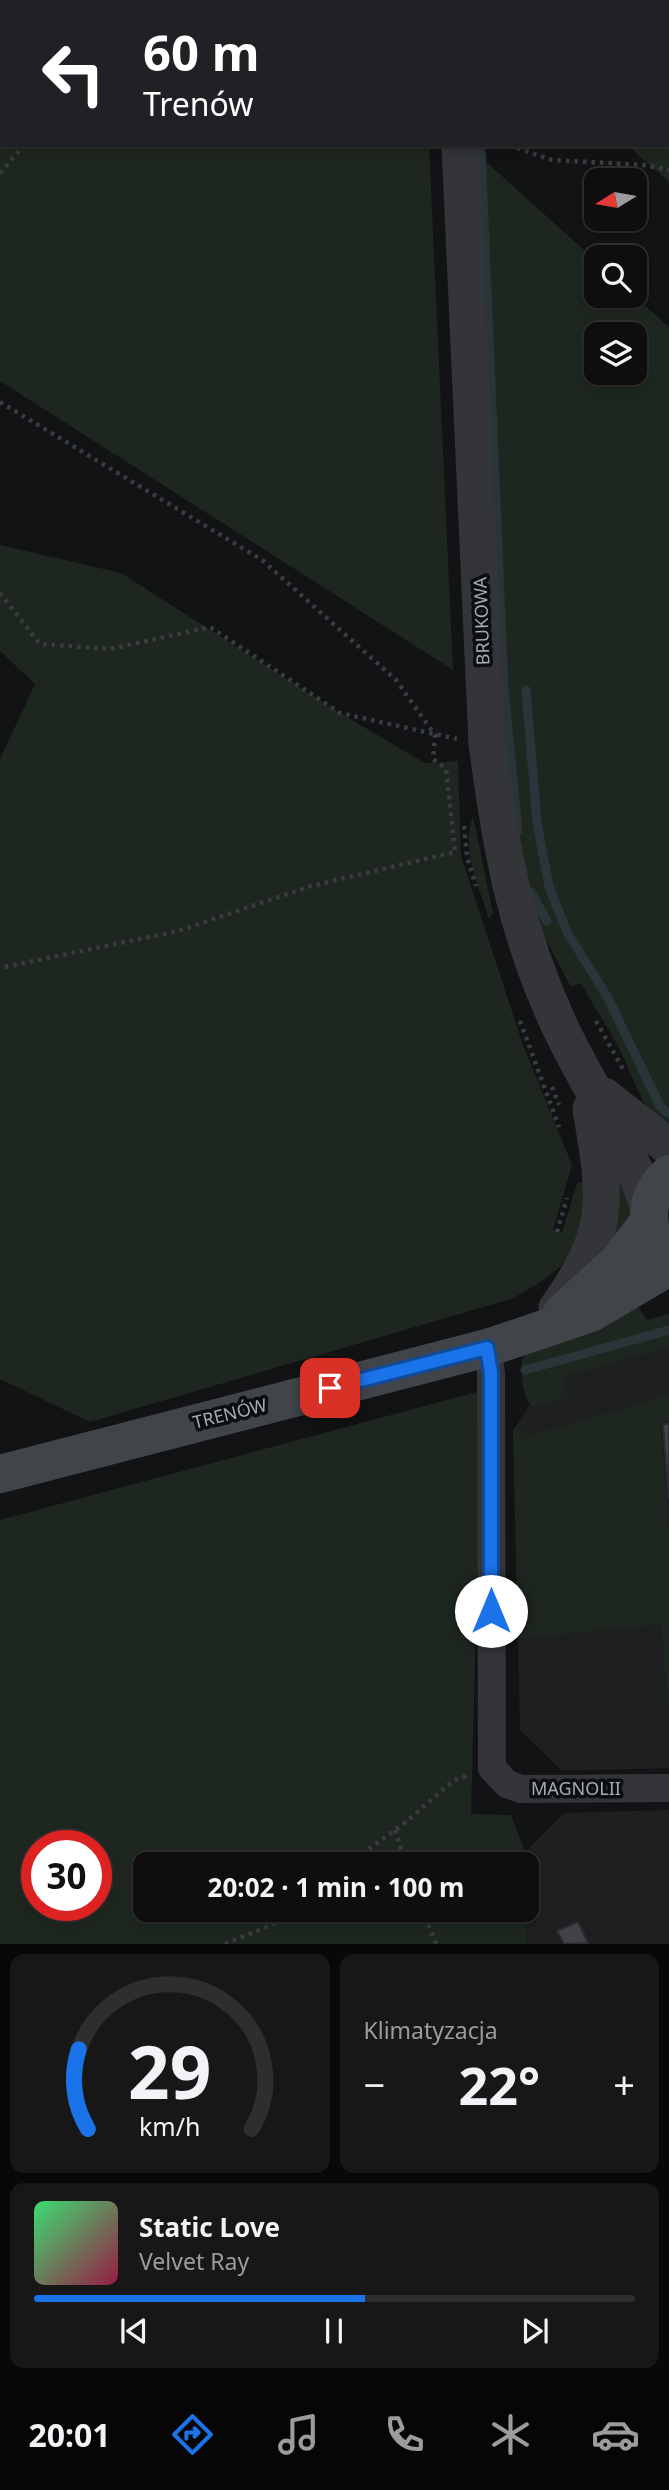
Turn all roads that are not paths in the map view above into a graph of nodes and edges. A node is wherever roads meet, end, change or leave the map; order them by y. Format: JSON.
{"nodes":[{"id":1,"x":460,"y":147,"type":"edge"},
{"id":2,"x":586,"y":1080,"type":"junction"},
{"id":3,"x":669,"y":1147,"type":"edge"},
{"id":4,"x":669,"y":1174,"type":"edge"},
{"id":5,"x":648,"y":1214,"type":"junction"},
{"id":6,"x":669,"y":1266,"type":"edge"},
{"id":7,"x":540,"y":1331,"type":"junction"},
{"id":8,"x":487,"y":1348,"type":"junction"},
{"id":9,"x":0,"y":1474,"type":"edge"},
{"id":10,"x":669,"y":1788,"type":"edge"}],
"edges":[{"from":1,"to":2,"type":"street","name":"BRUKOWA"},
{"from":2,"to":3,"type":"street","name":"BRUKOWA"},
{"from":2,"to":5,"type":"street","name":"BRUKOWA"},
{"from":2,"to":7,"type":"street"},
{"from":4,"to":5,"type":"main road","name":"TRENÓW"},
{"from":5,"to":6,"type":"main road"},
{"from":5,"to":7,"type":"main road","name":"TRENÓW"},
{"from":6,"to":7,"type":"main road","name":"TRENÓW"},
{"from":7,"to":8,"type":"main road","name":"TRENÓW"},
{"from":8,"to":9,"type":"main road","name":"TRENÓW"},
{"from":8,"to":10,"type":"street","name":"MAGNOLII"}]}
